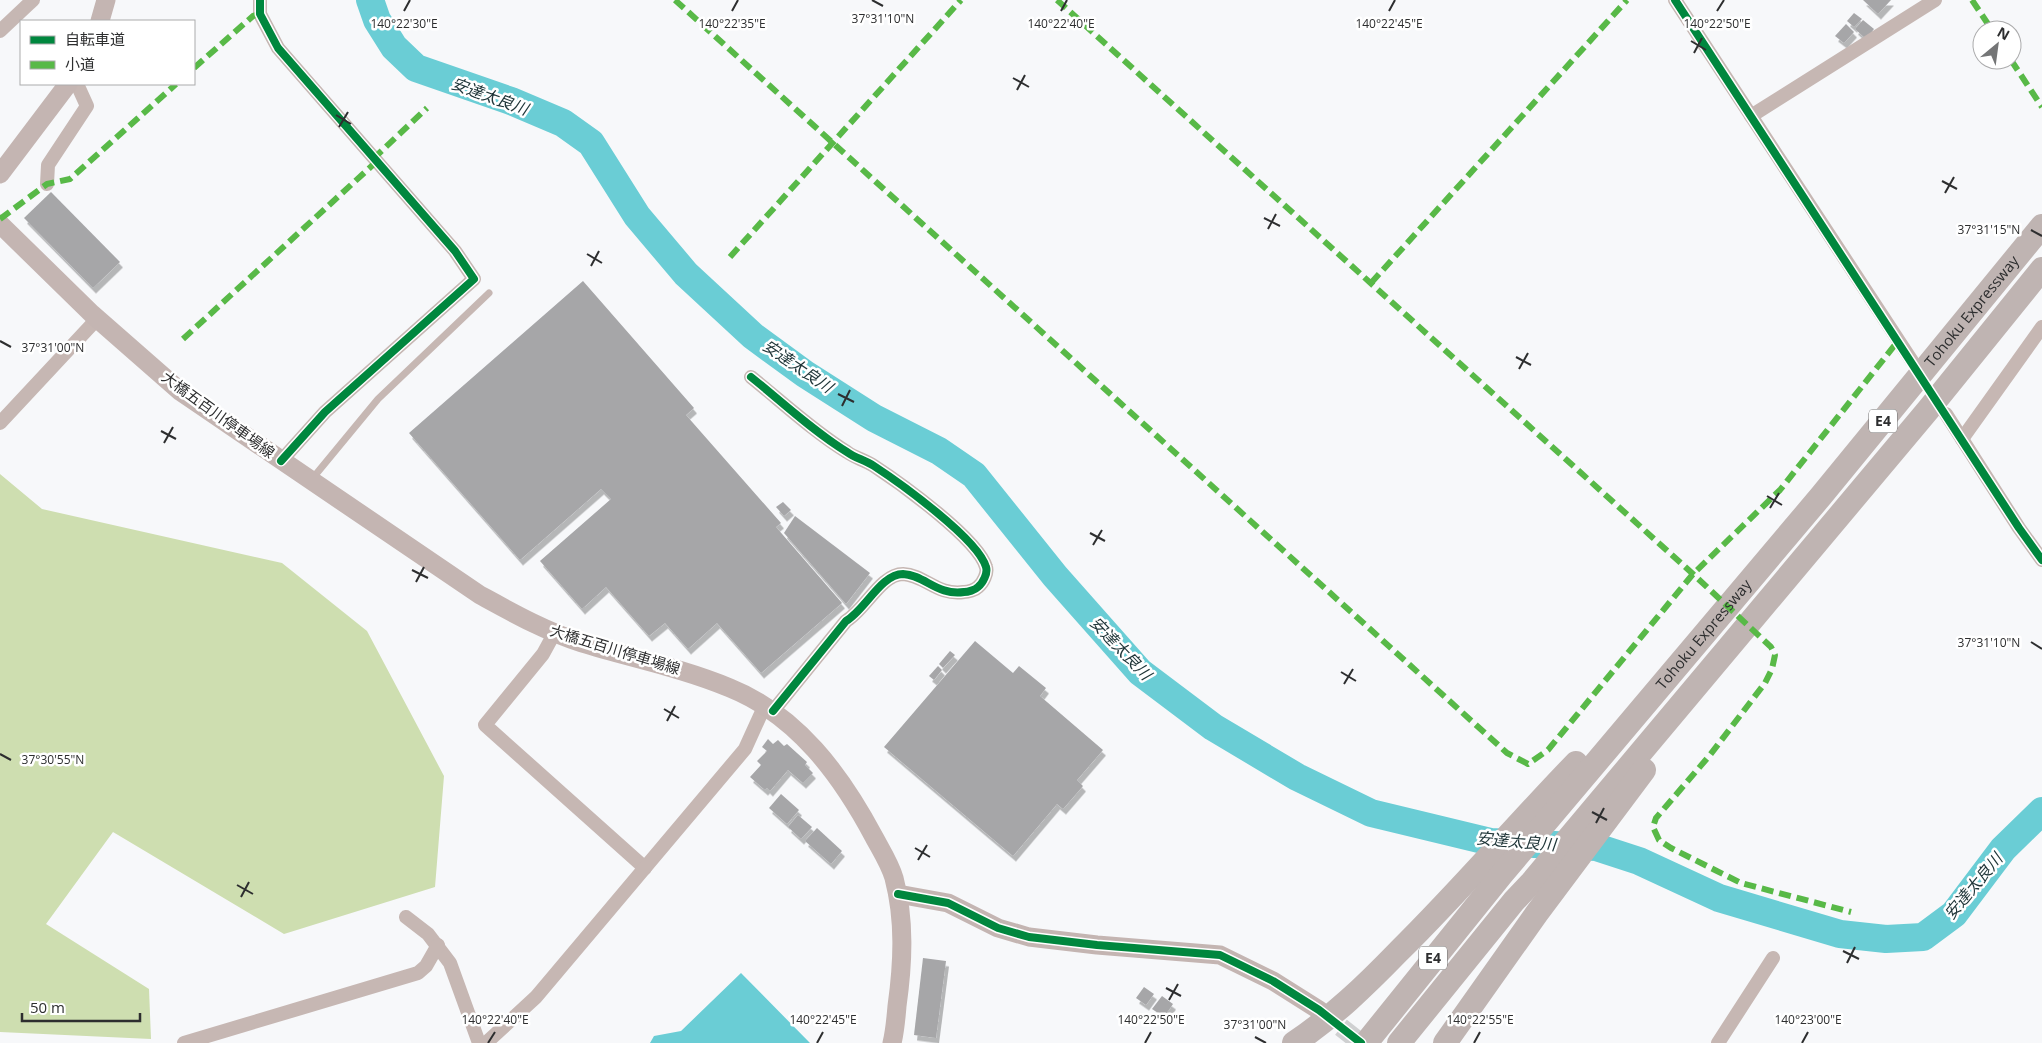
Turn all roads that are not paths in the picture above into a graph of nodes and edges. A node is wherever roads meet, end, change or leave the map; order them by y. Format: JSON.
{"nodes":[{"id":1,"x":33,"y":0,"type":"edge"},
{"id":2,"x":106,"y":0,"type":"edge"},
{"id":3,"x":260,"y":0,"type":"edge"},
{"id":4,"x":1675,"y":0,"type":"edge"},
{"id":5,"x":1935,"y":0,"type":"edge"},
{"id":6,"x":100,"y":20,"type":"edge"},
{"id":7,"x":0,"y":31,"type":"edge"},
{"id":8,"x":67,"y":85,"type":"edge"},
{"id":9,"x":77,"y":85,"type":"edge"},
{"id":10,"x":1751,"y":116,"type":"junction"},
{"id":11,"x":0,"y":174,"type":"edge"},
{"id":12,"x":47,"y":184,"type":"dead end"},
{"id":13,"x":0,"y":224,"type":"edge"},
{"id":14,"x":2042,"y":226,"type":"edge"},
{"id":15,"x":2042,"y":269,"type":"edge"},
{"id":16,"x":489,"y":293,"type":"dead end"},
{"id":17,"x":97,"y":319,"type":"junction"},
{"id":18,"x":2042,"y":327,"type":"edge"},
{"id":19,"x":1912,"y":361,"type":"dead end"},
{"id":20,"x":751,"y":377,"type":"dead end"},
{"id":21,"x":1946,"y":414,"type":"dead end"},
{"id":22,"x":0,"y":423,"type":"edge"},
{"id":23,"x":1962,"y":438,"type":"junction"},
{"id":24,"x":281,"y":461,"type":"junction"},
{"id":25,"x":310,"y":481,"type":"junction"},
{"id":26,"x":2042,"y":560,"type":"edge"},
{"id":27,"x":555,"y":632,"type":"junction"},
{"id":28,"x":769,"y":708,"type":"junction"},
{"id":29,"x":1610,"y":802,"type":"junction"},
{"id":30,"x":645,"y":868,"type":"junction"},
{"id":31,"x":1490,"y":871,"type":"junction"},
{"id":32,"x":898,"y":894,"type":"junction"},
{"id":33,"x":406,"y":917,"type":"dead end"},
{"id":34,"x":438,"y":945,"type":"junction"},
{"id":35,"x":1773,"y":958,"type":"dead end"},
{"id":36,"x":1319,"y":1010,"type":"tunnel mouth"},
{"id":37,"x":184,"y":1043,"type":"edge"},
{"id":38,"x":479,"y":1043,"type":"edge"},
{"id":39,"x":486,"y":1043,"type":"edge"},
{"id":40,"x":892,"y":1043,"type":"edge"},
{"id":41,"x":1294,"y":1043,"type":"edge"},
{"id":42,"x":1366,"y":1043,"type":"edge"},
{"id":43,"x":1399,"y":1043,"type":"edge"},
{"id":44,"x":1445,"y":1043,"type":"edge"},
{"id":45,"x":1718,"y":1043,"type":"edge"}],
"edges":[{"from":1,"to":7,"type":"street"},
{"from":2,"to":6,"type":"main road"},
{"from":3,"to":24,"type":"street"},
{"from":4,"to":10,"type":"street"},
{"from":5,"to":10,"type":"street"},
{"from":8,"to":11,"type":"main road"},
{"from":9,"to":12,"type":"street"},
{"from":10,"to":19,"type":"street"},
{"from":13,"to":17,"type":"main road","name":"大橋五百川停車場線"},
{"from":14,"to":31,"type":"highway","name":"Tohoku Expressway","number":"E4"},
{"from":15,"to":29,"type":"highway","name":"Tohoku Expressway","number":"E4"},
{"from":16,"to":25,"type":"lane"},
{"from":17,"to":22,"type":"street"},
{"from":17,"to":24,"type":"main road","name":"大橋五百川停車場線"},
{"from":18,"to":23,"type":"street"},
{"from":20,"to":28,"type":"street"},
{"from":21,"to":23,"type":"street"},
{"from":23,"to":26,"type":"street"},
{"from":24,"to":25,"type":"main road","name":"大橋五百川停車場線"},
{"from":25,"to":27,"type":"main road","name":"大橋五百川停車場線"},
{"from":27,"to":28,"type":"main road","name":"大橋五百川停車場線"},
{"from":27,"to":30,"type":"street"},
{"from":28,"to":30,"type":"street"},
{"from":28,"to":32,"type":"main road","name":"大橋五百川停車場線"},
{"from":29,"to":43,"type":"highway","name":"Tohoku Expressway","number":"E4"},
{"from":29,"to":44,"type":"highway"},
{"from":30,"to":39,"type":"street"},
{"from":31,"to":41,"type":"highway"},
{"from":31,"to":42,"type":"highway","number":"E4"},
{"from":32,"to":36,"type":"main road"},
{"from":32,"to":40,"type":"main road","name":"大橋五百川停車場線"},
{"from":33,"to":34,"type":"street"},
{"from":34,"to":37,"type":"street"},
{"from":34,"to":38,"type":"street"},
{"from":35,"to":45,"type":"street"}]}
